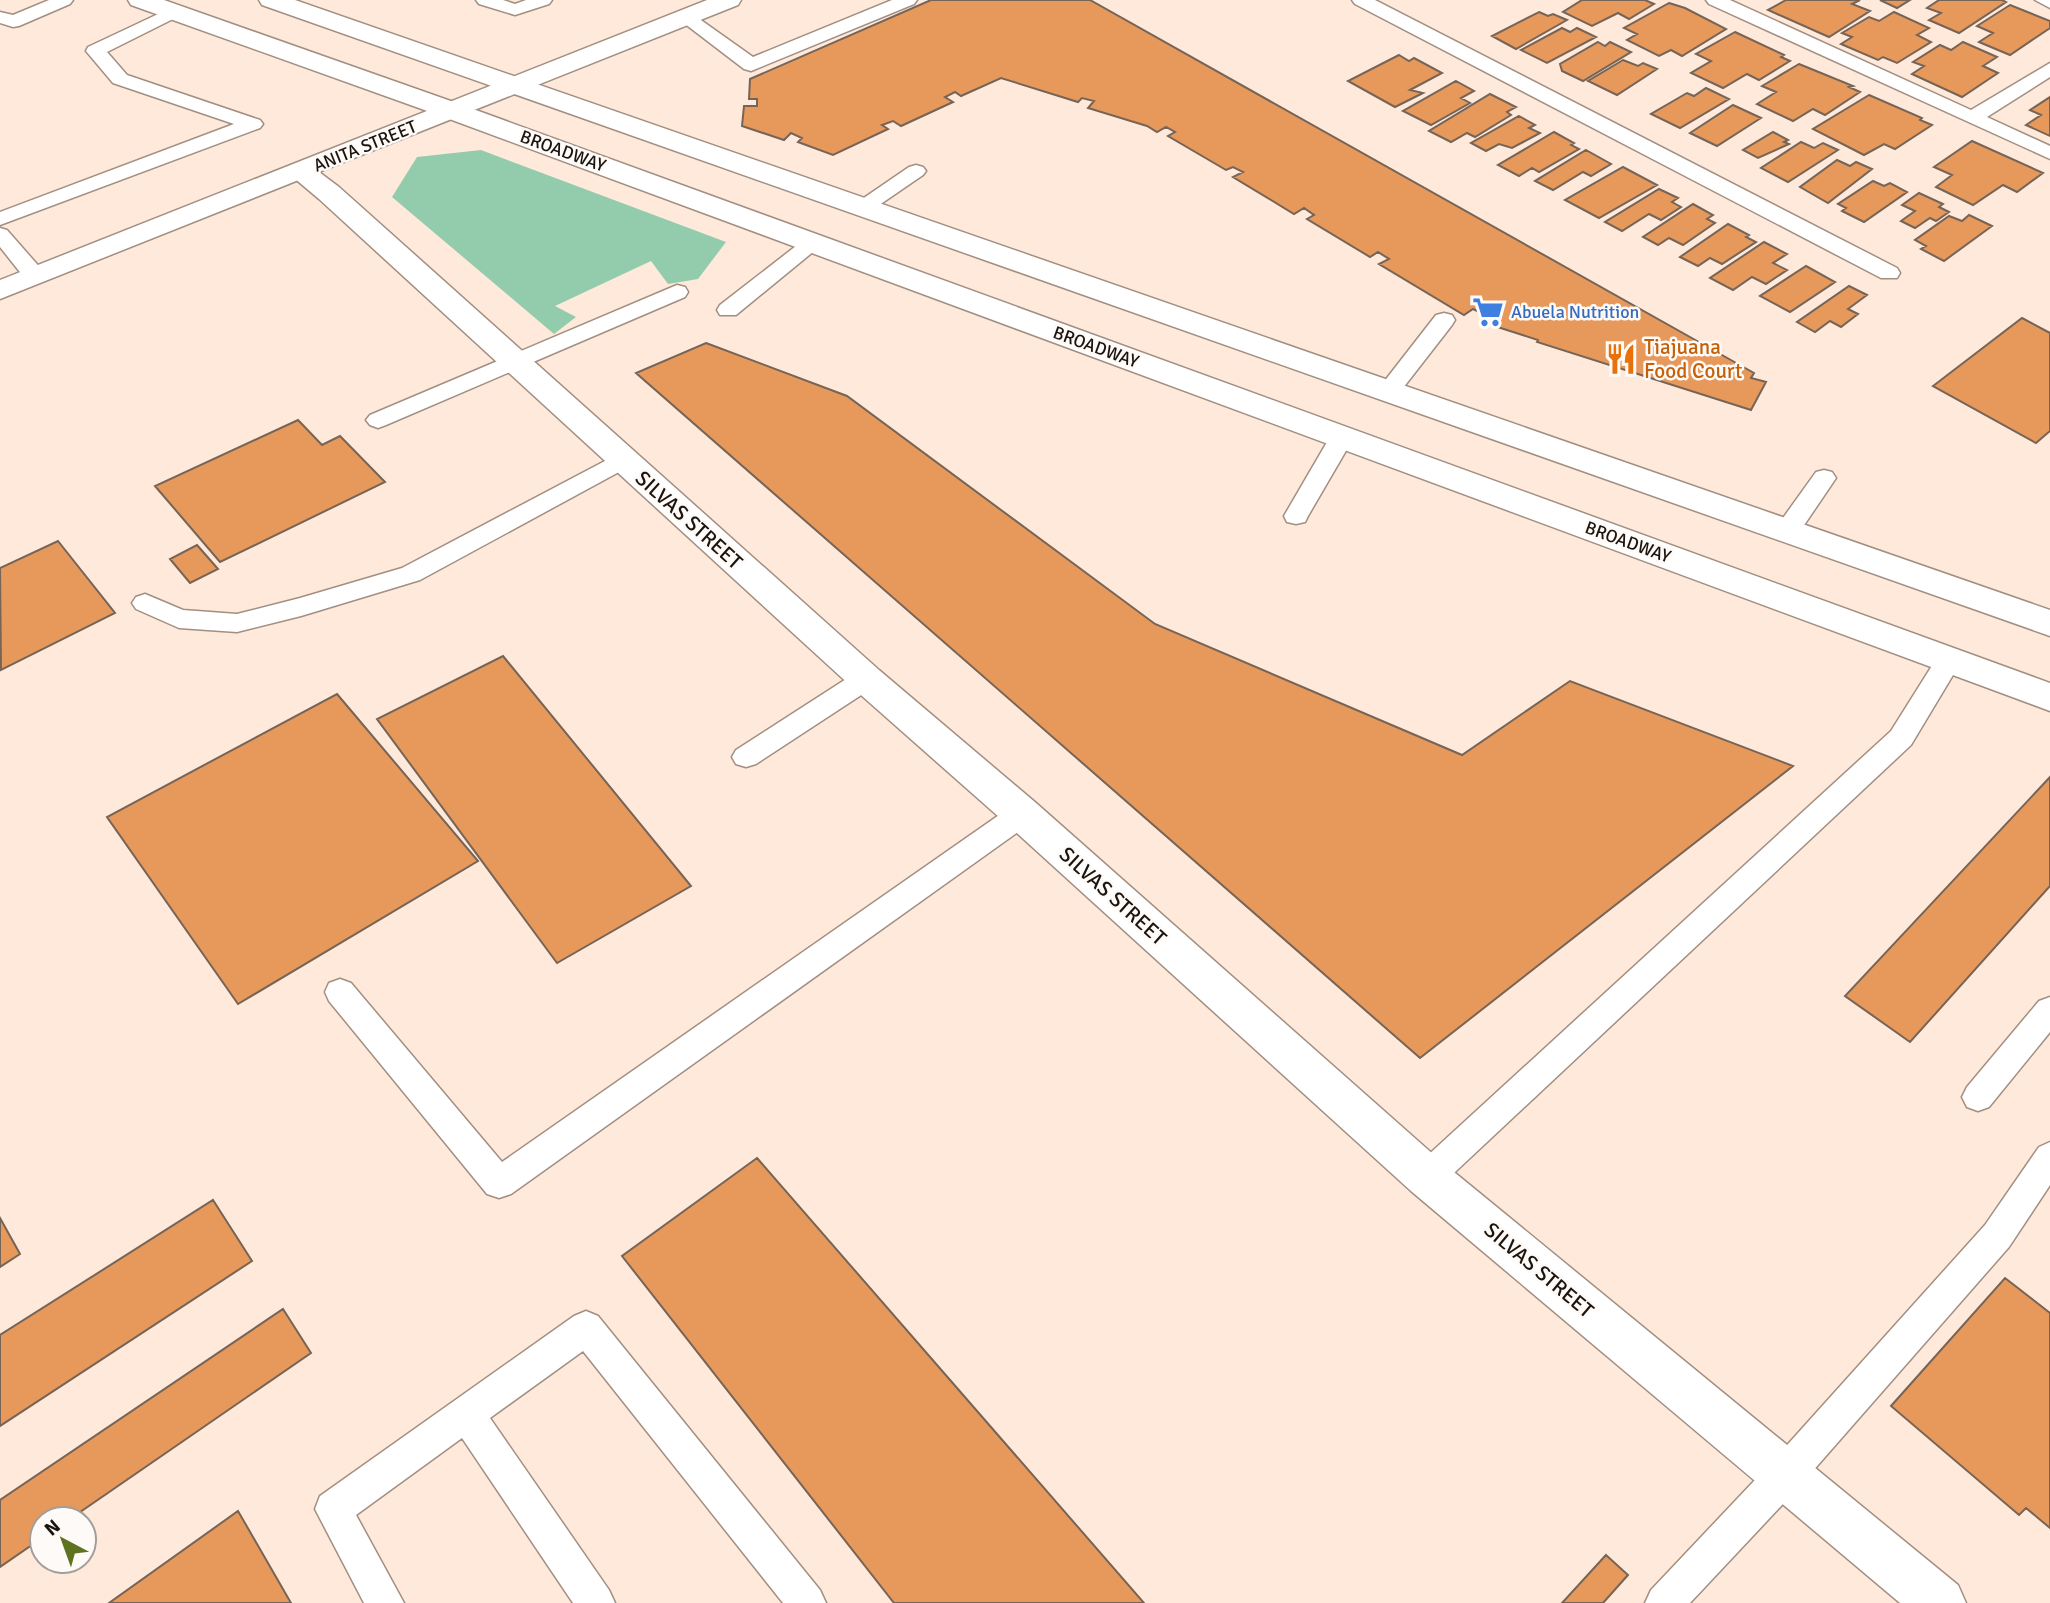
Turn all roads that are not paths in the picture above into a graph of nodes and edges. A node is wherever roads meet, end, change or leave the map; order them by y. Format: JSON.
{"nodes":[{"id":1,"x":64,"y":0,"type":"edge"},
{"id":2,"x":140,"y":0,"type":"edge"},
{"id":3,"x":271,"y":0,"type":"edge"},
{"id":4,"x":485,"y":0,"type":"edge"},
{"id":5,"x":543,"y":0,"type":"edge"},
{"id":6,"x":729,"y":0,"type":"edge"},
{"id":7,"x":908,"y":0,"type":"edge"},
{"id":8,"x":1361,"y":0,"type":"edge"},
{"id":9,"x":1715,"y":0,"type":"edge"},
{"id":10,"x":2044,"y":0,"type":"edge"},
{"id":11,"x":2050,"y":2,"type":"edge"},
{"id":12,"x":173,"y":12,"type":"junction"},
{"id":13,"x":0,"y":17,"type":"edge"},
{"id":14,"x":685,"y":18,"type":"junction"},
{"id":15,"x":2050,"y":69,"type":"edge"},
{"id":16,"x":515,"y":86,"type":"junction"},
{"id":17,"x":453,"y":111,"type":"junction"},
{"id":18,"x":1972,"y":118,"type":"junction"},
{"id":19,"x":2050,"y":153,"type":"edge"},
{"id":20,"x":916,"y":171,"type":"dead end"},
{"id":21,"x":301,"y":172,"type":"junction"},
{"id":22,"x":862,"y":208,"type":"junction"},
{"id":23,"x":0,"y":219,"type":"edge"},
{"id":24,"x":0,"y":234,"type":"edge"},
{"id":25,"x":811,"y":243,"type":"junction"},
{"id":26,"x":1889,"y":273,"type":"dead end"},
{"id":27,"x":35,"y":276,"type":"junction"},
{"id":28,"x":0,"y":290,"type":"edge"},
{"id":29,"x":677,"y":292,"type":"dead end"},
{"id":30,"x":728,"y":310,"type":"dead end"},
{"id":31,"x":1444,"y":320,"type":"dead end"},
{"id":32,"x":513,"y":362,"type":"junction"},
{"id":33,"x":1388,"y":392,"type":"junction"},
{"id":34,"x":378,"y":420,"type":"dead end"},
{"id":35,"x":1342,"y":437,"type":"junction"},
{"id":36,"x":622,"y":460,"type":"junction"},
{"id":37,"x":1824,"y":478,"type":"dead end"},
{"id":38,"x":1296,"y":516,"type":"dead end"},
{"id":39,"x":1787,"y":531,"type":"junction"},
{"id":40,"x":145,"y":603,"type":"dead end"},
{"id":41,"x":2050,"y":623,"type":"edge"},
{"id":42,"x":1949,"y":660,"type":"junction"},
{"id":43,"x":866,"y":680,"type":"junction"},
{"id":44,"x":2050,"y":697,"type":"edge"},
{"id":45,"x":746,"y":757,"type":"dead end"},
{"id":46,"x":1022,"y":814,"type":"junction"},
{"id":47,"x":340,"y":992,"type":"dead end"},
{"id":48,"x":2050,"y":1010,"type":"edge"},
{"id":49,"x":1978,"y":1097,"type":"dead end"},
{"id":50,"x":2050,"y":1157,"type":"edge"},
{"id":51,"x":1427,"y":1177,"type":"junction"},
{"id":52,"x":466,"y":1414,"type":"junction"},
{"id":53,"x":1784,"y":1476,"type":"junction"},
{"id":54,"x":384,"y":1603,"type":"edge"},
{"id":55,"x":596,"y":1603,"type":"edge"},
{"id":56,"x":807,"y":1603,"type":"edge"},
{"id":57,"x":1664,"y":1603,"type":"edge"},
{"id":58,"x":1940,"y":1603,"type":"edge"}],
"edges":[{"from":1,"to":13,"type":"lane"},
{"from":2,"to":12,"type":"main road","name":"BROADWAY"},
{"from":3,"to":16,"type":"main road"},
{"from":4,"to":5,"type":"lane"},
{"from":6,"to":14,"type":"main road","name":"ANITA STREET"},
{"from":7,"to":14,"type":"lane"},
{"from":8,"to":26,"type":"lane"},
{"from":9,"to":18,"type":"lane"},
{"from":10,"to":11,"type":"lane"},
{"from":12,"to":17,"type":"main road","name":"BROADWAY"},
{"from":12,"to":23,"type":"lane"},
{"from":14,"to":16,"type":"main road","name":"ANITA STREET"},
{"from":15,"to":18,"type":"lane"},
{"from":16,"to":17,"type":"main road","name":"ANITA STREET"},
{"from":16,"to":22,"type":"main road"},
{"from":17,"to":21,"type":"main road","name":"ANITA STREET"},
{"from":17,"to":25,"type":"main road","name":"BROADWAY"},
{"from":18,"to":19,"type":"lane"},
{"from":20,"to":22,"type":"lane"},
{"from":21,"to":27,"type":"main road","name":"ANITA STREET"},
{"from":21,"to":32,"type":"main road","name":"SILVAS STREET"},
{"from":22,"to":33,"type":"main road"},
{"from":24,"to":27,"type":"lane"},
{"from":25,"to":30,"type":"lane"},
{"from":25,"to":35,"type":"main road","name":"BROADWAY"},
{"from":27,"to":28,"type":"main road","name":"ANITA STREET"},
{"from":29,"to":32,"type":"lane"},
{"from":31,"to":33,"type":"lane"},
{"from":32,"to":34,"type":"lane"},
{"from":32,"to":36,"type":"main road","name":"SILVAS STREET"},
{"from":33,"to":35,"type":"main road"},
{"from":33,"to":39,"type":"main road"},
{"from":35,"to":38,"type":"lane"},
{"from":35,"to":42,"type":"main road","name":"BROADWAY"},
{"from":36,"to":40,"type":"lane"},
{"from":36,"to":43,"type":"main road","name":"SILVAS STREET"},
{"from":37,"to":39,"type":"lane"},
{"from":39,"to":41,"type":"main road"},
{"from":42,"to":44,"type":"main road","name":"BROADWAY"},
{"from":42,"to":51,"type":"lane"},
{"from":43,"to":45,"type":"lane"},
{"from":43,"to":46,"type":"main road","name":"SILVAS STREET"},
{"from":46,"to":47,"type":"lane"},
{"from":46,"to":51,"type":"main road","name":"SILVAS STREET"},
{"from":48,"to":49,"type":"lane"},
{"from":50,"to":53,"type":"lane"},
{"from":51,"to":53,"type":"main road","name":"SILVAS STREET"},
{"from":52,"to":54,"type":"lane"},
{"from":52,"to":55,"type":"lane"},
{"from":52,"to":56,"type":"lane"},
{"from":53,"to":57,"type":"lane"},
{"from":53,"to":58,"type":"main road","name":"SILVAS STREET"}]}
